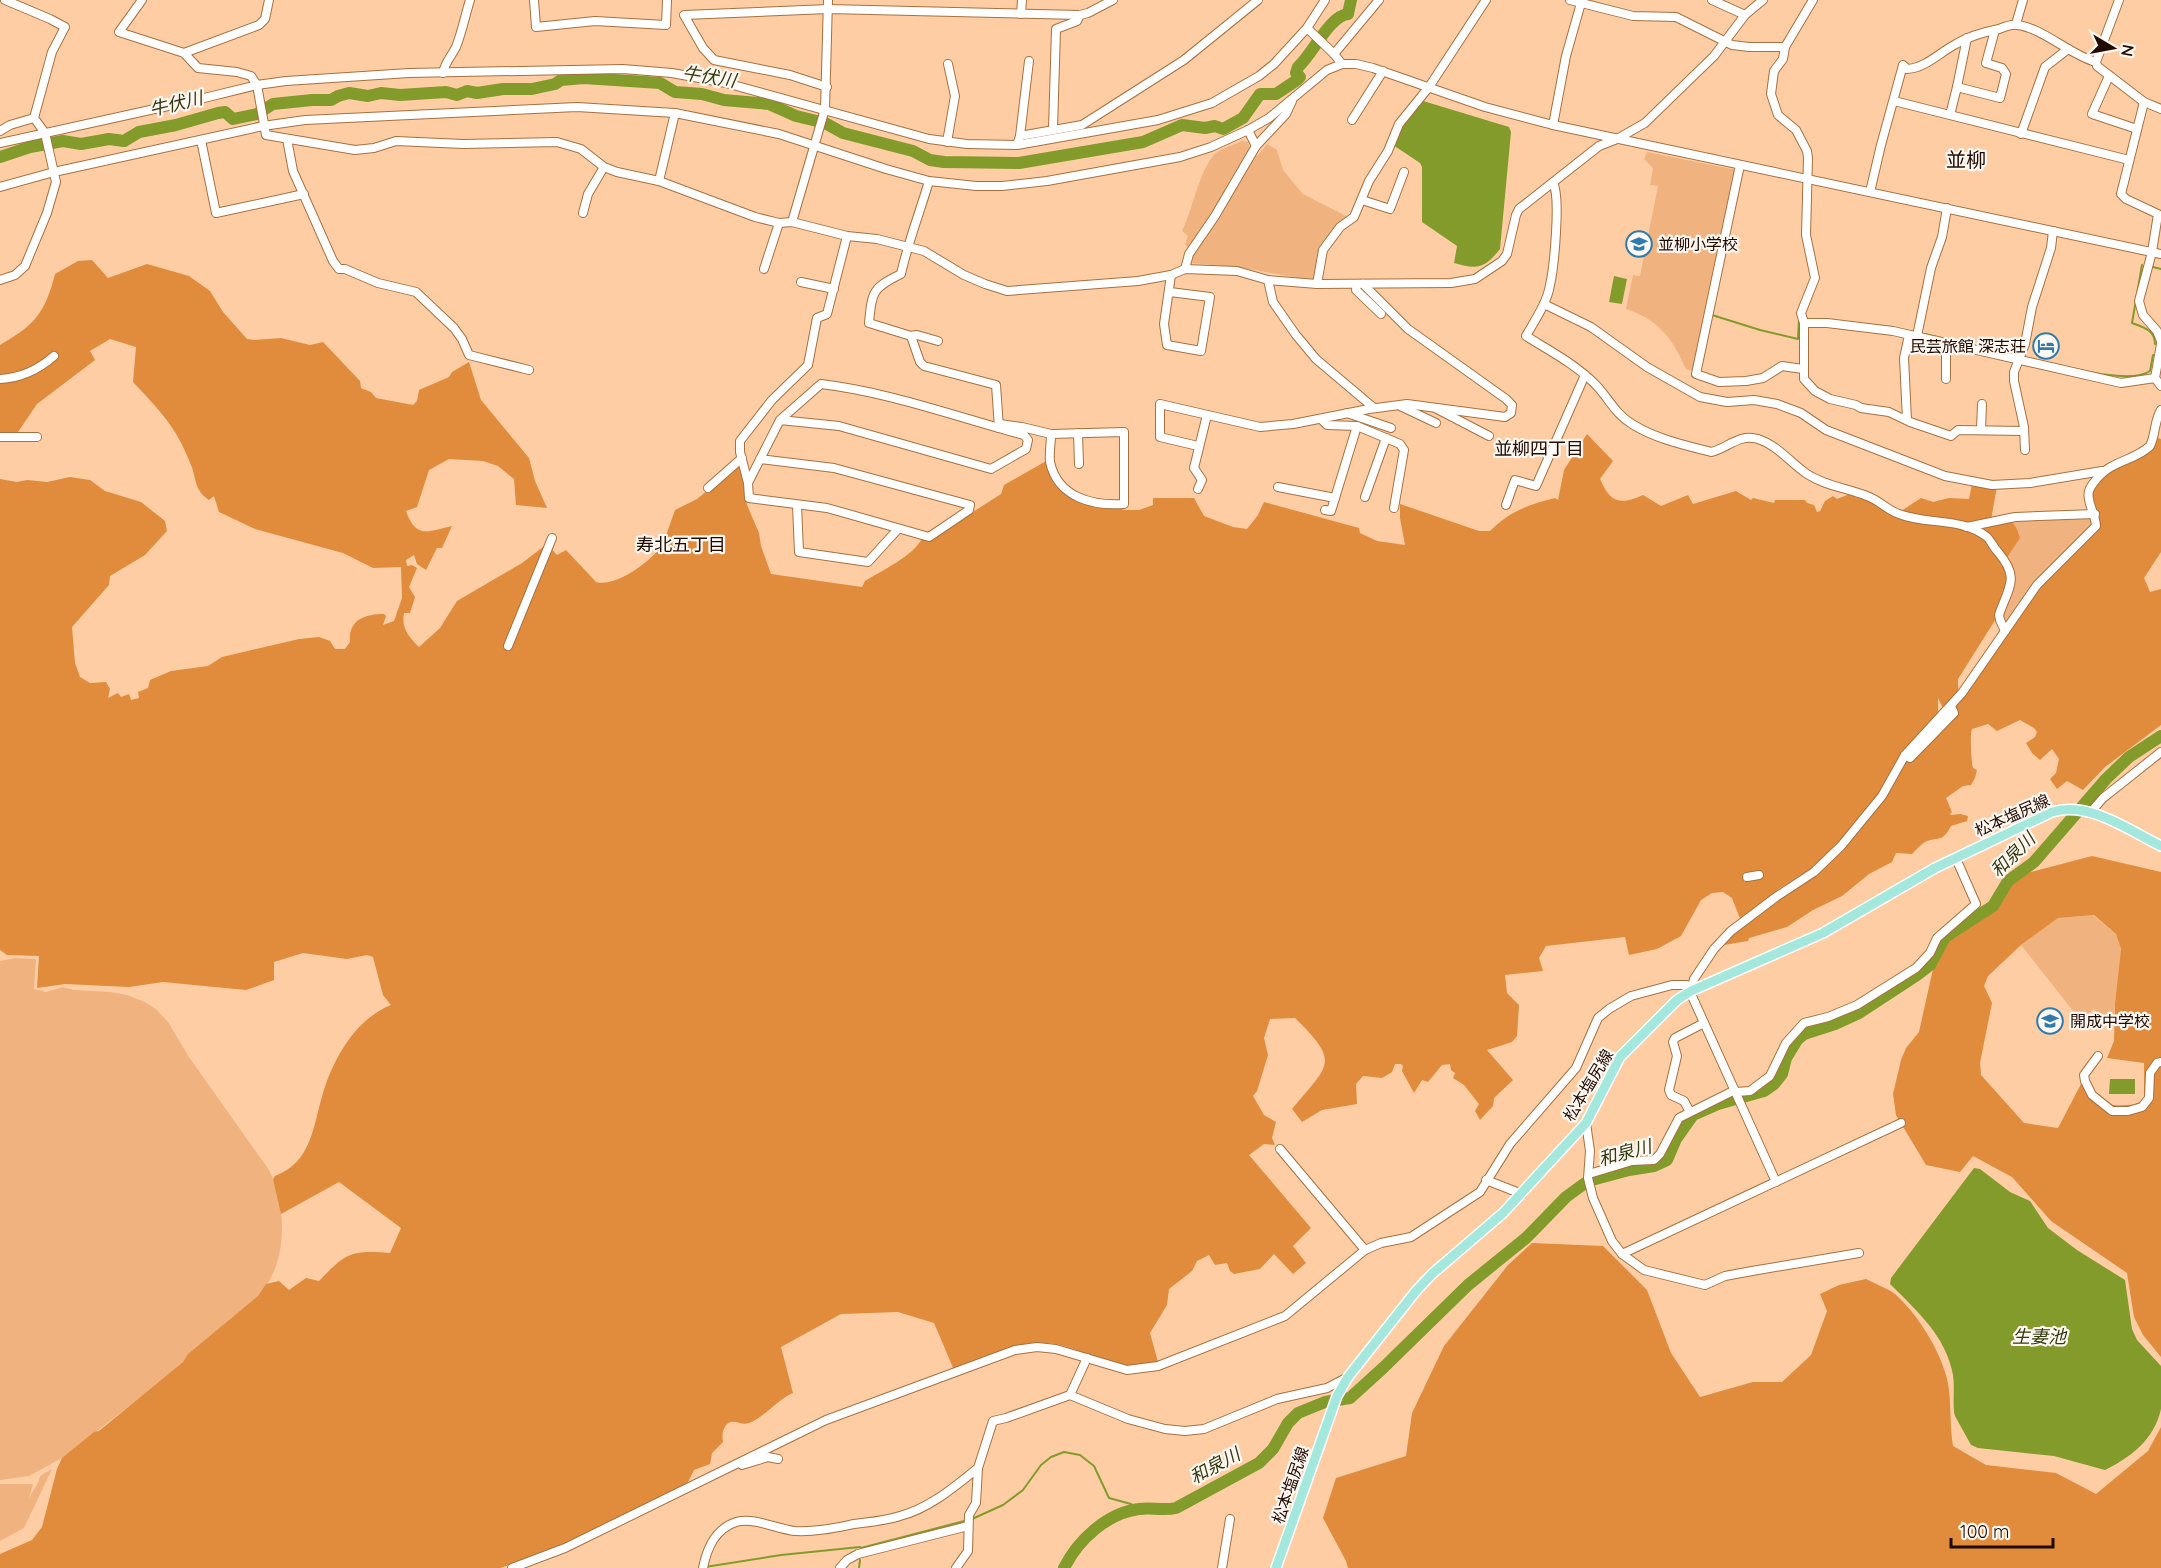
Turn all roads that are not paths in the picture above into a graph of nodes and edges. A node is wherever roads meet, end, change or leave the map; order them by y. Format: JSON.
{"nodes":[{"id":1,"x":5,"y":0,"type":"edge"},
{"id":2,"x":142,"y":0,"type":"edge"},
{"id":3,"x":269,"y":0,"type":"edge"},
{"id":4,"x":534,"y":0,"type":"edge"},
{"id":5,"x":667,"y":0,"type":"edge"},
{"id":6,"x":828,"y":0,"type":"edge"},
{"id":7,"x":1022,"y":0,"type":"edge"},
{"id":8,"x":1113,"y":0,"type":"edge"},
{"id":9,"x":1257,"y":0,"type":"edge"},
{"id":10,"x":1325,"y":0,"type":"edge"},
{"id":11,"x":1379,"y":0,"type":"edge"},
{"id":12,"x":1486,"y":0,"type":"edge"},
{"id":13,"x":1570,"y":0,"type":"edge"},
{"id":14,"x":1713,"y":0,"type":"edge"},
{"id":15,"x":1763,"y":0,"type":"edge"},
{"id":16,"x":1813,"y":0,"type":"edge"},
{"id":17,"x":2023,"y":0,"type":"edge"},
{"id":18,"x":2119,"y":0,"type":"edge"},
{"id":19,"x":468,"y":1,"type":"edge"},
{"id":20,"x":1581,"y":3,"type":"junction"},
{"id":21,"x":828,"y":9,"type":"junction"},
{"id":22,"x":1021,"y":14,"type":"junction"},
{"id":23,"x":1080,"y":15,"type":"junction"},
{"id":24,"x":1745,"y":15,"type":"junction"},
{"id":25,"x":2016,"y":24,"type":"junction"},
{"id":26,"x":1308,"y":29,"type":"junction"},
{"id":27,"x":1995,"y":30,"type":"junction"},
{"id":28,"x":1967,"y":38,"type":"junction"},
{"id":29,"x":1724,"y":41,"type":"junction"},
{"id":30,"x":1785,"y":47,"type":"junction"},
{"id":31,"x":2068,"y":49,"type":"junction"},
{"id":32,"x":1333,"y":52,"type":"junction"},
{"id":33,"x":184,"y":53,"type":"junction"},
{"id":34,"x":1029,"y":61,"type":"dead end"},
{"id":35,"x":2096,"y":62,"type":"junction"},
{"id":36,"x":948,"y":64,"type":"dead end"},
{"id":37,"x":1342,"y":64,"type":"junction"},
{"id":38,"x":1383,"y":71,"type":"junction"},
{"id":39,"x":443,"y":73,"type":"junction"},
{"id":40,"x":2109,"y":76,"type":"junction"},
{"id":41,"x":827,"y":87,"type":"junction"},
{"id":42,"x":1429,"y":87,"type":"junction"},
{"id":43,"x":1957,"y":87,"type":"junction"},
{"id":44,"x":257,"y":88,"type":"junction"},
{"id":45,"x":1293,"y":99,"type":"junction"},
{"id":46,"x":1894,"y":101,"type":"junction"},
{"id":47,"x":2144,"y":102,"type":"junction"},
{"id":48,"x":825,"y":110,"type":"junction"},
{"id":49,"x":2161,"y":110,"type":"edge"},
{"id":50,"x":675,"y":113,"type":"junction"},
{"id":51,"x":1950,"y":115,"type":"junction"},
{"id":52,"x":34,"y":118,"type":"junction"},
{"id":53,"x":1352,"y":120,"type":"dead end"},
{"id":54,"x":263,"y":123,"type":"junction"},
{"id":55,"x":1553,"y":125,"type":"junction"},
{"id":56,"x":1053,"y":129,"type":"junction"},
{"id":57,"x":2137,"y":129,"type":"junction"},
{"id":58,"x":1248,"y":130,"type":"junction"},
{"id":59,"x":0,"y":131,"type":"edge"},
{"id":60,"x":45,"y":133,"type":"junction"},
{"id":61,"x":2021,"y":134,"type":"junction"},
{"id":62,"x":1020,"y":136,"type":"junction"},
{"id":63,"x":287,"y":139,"type":"junction"},
{"id":64,"x":1617,"y":139,"type":"junction"},
{"id":65,"x":201,"y":140,"type":"junction"},
{"id":66,"x":946,"y":142,"type":"junction"},
{"id":67,"x":0,"y":143,"type":"edge"},
{"id":68,"x":815,"y":143,"type":"junction"},
{"id":69,"x":1017,"y":144,"type":"junction"},
{"id":70,"x":1256,"y":146,"type":"junction"},
{"id":71,"x":2129,"y":160,"type":"junction"},
{"id":72,"x":1740,"y":165,"type":"junction"},
{"id":73,"x":604,"y":167,"type":"junction"},
{"id":74,"x":53,"y":169,"type":"junction"},
{"id":75,"x":1404,"y":172,"type":"dead end"},
{"id":76,"x":1808,"y":179,"type":"junction"},
{"id":77,"x":659,"y":181,"type":"junction"},
{"id":78,"x":929,"y":181,"type":"junction"},
{"id":79,"x":1553,"y":183,"type":"junction"},
{"id":80,"x":0,"y":186,"type":"edge"},
{"id":81,"x":1870,"y":192,"type":"junction"},
{"id":82,"x":304,"y":194,"type":"junction"},
{"id":83,"x":1362,"y":200,"type":"junction"},
{"id":84,"x":1947,"y":208,"type":"junction"},
{"id":85,"x":583,"y":213,"type":"dead end"},
{"id":86,"x":792,"y":222,"type":"junction"},
{"id":87,"x":778,"y":223,"type":"junction"},
{"id":88,"x":2053,"y":231,"type":"junction"},
{"id":89,"x":847,"y":236,"type":"junction"},
{"id":90,"x":907,"y":245,"type":"junction"},
{"id":91,"x":2152,"y":252,"type":"junction"},
{"id":92,"x":2161,"y":254,"type":"edge"},
{"id":93,"x":764,"y":269,"type":"dead end"},
{"id":94,"x":1185,"y":269,"type":"junction"},
{"id":95,"x":1172,"y":275,"type":"junction"},
{"id":96,"x":0,"y":280,"type":"edge"},
{"id":97,"x":1268,"y":280,"type":"junction"},
{"id":98,"x":801,"y":282,"type":"dead end"},
{"id":99,"x":1317,"y":284,"type":"junction"},
{"id":100,"x":1360,"y":284,"type":"junction"},
{"id":101,"x":834,"y":289,"type":"junction"},
{"id":102,"x":1170,"y":292,"type":"junction"},
{"id":103,"x":1544,"y":304,"type":"junction"},
{"id":104,"x":1381,"y":314,"type":"dead end"},
{"id":105,"x":1804,"y":323,"type":"junction"},
{"id":106,"x":1913,"y":335,"type":"junction"},
{"id":107,"x":911,"y":336,"type":"junction"},
{"id":108,"x":938,"y":341,"type":"dead end"},
{"id":109,"x":1946,"y":342,"type":"junction"},
{"id":110,"x":2161,"y":342,"type":"edge"},
{"id":111,"x":54,"y":356,"type":"dead end"},
{"id":112,"x":2019,"y":359,"type":"junction"},
{"id":113,"x":1803,"y":369,"type":"junction"},
{"id":114,"x":529,"y":370,"type":"dead end"},
{"id":115,"x":1585,"y":375,"type":"junction"},
{"id":116,"x":2155,"y":378,"type":"junction"},
{"id":117,"x":0,"y":379,"type":"edge"},
{"id":118,"x":1946,"y":379,"type":"dead end"},
{"id":119,"x":2161,"y":386,"type":"edge"},
{"id":120,"x":1398,"y":405,"type":"junction"},
{"id":121,"x":1433,"y":406,"type":"junction"},
{"id":122,"x":1374,"y":408,"type":"junction"},
{"id":123,"x":1983,"y":408,"type":"dead end"},
{"id":124,"x":2161,"y":410,"type":"edge"},
{"id":125,"x":1347,"y":413,"type":"junction"},
{"id":126,"x":1207,"y":415,"type":"junction"},
{"id":127,"x":1321,"y":418,"type":"junction"},
{"id":128,"x":780,"y":420,"type":"junction"},
{"id":129,"x":1906,"y":420,"type":"junction"},
{"id":130,"x":1436,"y":423,"type":"dead end"},
{"id":131,"x":999,"y":426,"type":"junction"},
{"id":132,"x":1357,"y":426,"type":"junction"},
{"id":133,"x":1391,"y":428,"type":"dead end"},
{"id":134,"x":1981,"y":430,"type":"junction"},
{"id":135,"x":2024,"y":431,"type":"junction"},
{"id":136,"x":1078,"y":433,"type":"junction"},
{"id":137,"x":1051,"y":434,"type":"junction"},
{"id":138,"x":1489,"y":436,"type":"dead end"},
{"id":139,"x":0,"y":437,"type":"edge"},
{"id":140,"x":37,"y":437,"type":"dead end"},
{"id":141,"x":1386,"y":438,"type":"junction"},
{"id":142,"x":1198,"y":446,"type":"junction"},
{"id":143,"x":2025,"y":450,"type":"dead end"},
{"id":144,"x":741,"y":458,"type":"junction"},
{"id":145,"x":760,"y":459,"type":"junction"},
{"id":146,"x":1079,"y":464,"type":"dead end"},
{"id":147,"x":2102,"y":471,"type":"junction"},
{"id":148,"x":748,"y":483,"type":"junction"},
{"id":149,"x":1278,"y":487,"type":"dead end"},
{"id":150,"x":708,"y":488,"type":"dead end"},
{"id":151,"x":1198,"y":489,"type":"dead end"},
{"id":152,"x":1365,"y":497,"type":"dead end"},
{"id":153,"x":1335,"y":498,"type":"junction"},
{"id":154,"x":797,"y":505,"type":"junction"},
{"id":155,"x":1506,"y":505,"type":"dead end"},
{"id":156,"x":1395,"y":508,"type":"dead end"},
{"id":157,"x":1325,"y":510,"type":"dead end"},
{"id":158,"x":2095,"y":514,"type":"junction"},
{"id":159,"x":1967,"y":527,"type":"junction"},
{"id":160,"x":898,"y":529,"type":"junction"},
{"id":161,"x":552,"y":538,"type":"dead end"},
{"id":162,"x":2006,"y":631,"type":"junction"},
{"id":163,"x":508,"y":646,"type":"dead end"},
{"id":164,"x":2161,"y":752,"type":"edge"},
{"id":165,"x":2087,"y":811,"type":"junction"},
{"id":166,"x":2161,"y":846,"type":"edge"},
{"id":167,"x":1958,"y":862,"type":"dead end"},
{"id":168,"x":1759,"y":875,"type":"dead end"},
{"id":169,"x":1747,"y":877,"type":"dead end"},
{"id":170,"x":1691,"y":991,"type":"junction"},
{"id":171,"x":1704,"y":1023,"type":"junction"},
{"id":172,"x":2098,"y":1056,"type":"dead end"},
{"id":173,"x":2161,"y":1062,"type":"edge"},
{"id":174,"x":1735,"y":1091,"type":"junction"},
{"id":175,"x":1690,"y":1112,"type":"junction"},
{"id":176,"x":1586,"y":1123,"type":"junction"},
{"id":177,"x":1901,"y":1124,"type":"dead end"},
{"id":178,"x":1280,"y":1149,"type":"dead end"},
{"id":179,"x":1588,"y":1176,"type":"junction"},
{"id":180,"x":1486,"y":1180,"type":"junction"},
{"id":181,"x":1776,"y":1182,"type":"junction"},
{"id":182,"x":1522,"y":1194,"type":"junction"},
{"id":183,"x":1365,"y":1250,"type":"junction"},
{"id":184,"x":1859,"y":1253,"type":"dead end"},
{"id":185,"x":1622,"y":1254,"type":"junction"},
{"id":186,"x":1087,"y":1358,"type":"junction"},
{"id":187,"x":1348,"y":1377,"type":"junction"},
{"id":188,"x":1070,"y":1395,"type":"junction"},
{"id":189,"x":778,"y":1459,"type":"dead end"},
{"id":190,"x":735,"y":1464,"type":"junction"},
{"id":191,"x":978,"y":1468,"type":"junction"},
{"id":192,"x":1232,"y":1524,"type":"dead end"},
{"id":193,"x":968,"y":1526,"type":"junction"},
{"id":194,"x":512,"y":1568,"type":"edge"},
{"id":195,"x":703,"y":1568,"type":"edge"},
{"id":196,"x":840,"y":1568,"type":"edge"},
{"id":197,"x":956,"y":1568,"type":"edge"},
{"id":198,"x":1222,"y":1568,"type":"edge"},
{"id":199,"x":1276,"y":1568,"type":"edge"}],
"edges":[{"from":1,"to":52,"type":"street"},
{"from":2,"to":33,"type":"street"},
{"from":3,"to":33,"type":"street"},
{"from":4,"to":5,"type":"street"},
{"from":6,"to":21,"type":"street"},
{"from":7,"to":22,"type":"street"},
{"from":8,"to":23,"type":"street"},
{"from":9,"to":56,"type":"street"},
{"from":10,"to":26,"type":"street"},
{"from":11,"to":32,"type":"street"},
{"from":12,"to":42,"type":"street"},
{"from":13,"to":20,"type":"street"},
{"from":14,"to":24,"type":"street"},
{"from":15,"to":24,"type":"street"},
{"from":16,"to":30,"type":"street"},
{"from":17,"to":25,"type":"street"},
{"from":18,"to":35,"type":"street"},
{"from":19,"to":39,"type":"street"},
{"from":20,"to":29,"type":"street"},
{"from":20,"to":55,"type":"street"},
{"from":21,"to":22,"type":"street"},
{"from":21,"to":41,"type":"street"},
{"from":21,"to":41,"type":"street"},
{"from":22,"to":23,"type":"street"},
{"from":23,"to":56,"type":"street"},
{"from":24,"to":29,"type":"street"},
{"from":25,"to":27,"type":"street"},
{"from":25,"to":31,"type":"street"},
{"from":26,"to":32,"type":"street"},
{"from":26,"to":69,"type":"street"},
{"from":27,"to":28,"type":"street"},
{"from":27,"to":43,"type":"street"},
{"from":28,"to":43,"type":"street"},
{"from":28,"to":46,"type":"street"},
{"from":29,"to":30,"type":"street"},
{"from":29,"to":64,"type":"street"},
{"from":30,"to":76,"type":"street"},
{"from":31,"to":35,"type":"street"},
{"from":31,"to":61,"type":"street"},
{"from":32,"to":37,"type":"street"},
{"from":33,"to":44,"type":"street"},
{"from":34,"to":62,"type":"street"},
{"from":35,"to":40,"type":"street"},
{"from":36,"to":66,"type":"street"},
{"from":37,"to":38,"type":"street"},
{"from":37,"to":45,"type":"street"},
{"from":38,"to":42,"type":"street"},
{"from":38,"to":53,"type":"street"},
{"from":39,"to":44,"type":"street"},
{"from":39,"to":48,"type":"street"},
{"from":40,"to":47,"type":"street"},
{"from":40,"to":57,"type":"street"},
{"from":41,"to":48,"type":"street"},
{"from":42,"to":55,"type":"street"},
{"from":42,"to":83,"type":"street"},
{"from":43,"to":51,"type":"street"},
{"from":44,"to":54,"type":"street"},
{"from":44,"to":60,"type":"street"},
{"from":45,"to":58,"type":"street"},
{"from":45,"to":70,"type":"street"},
{"from":46,"to":51,"type":"street"},
{"from":46,"to":81,"type":"street"},
{"from":47,"to":49,"type":"street"},
{"from":47,"to":57,"type":"street"},
{"from":48,"to":66,"type":"street"},
{"from":48,"to":68,"type":"street"},
{"from":50,"to":54,"type":"street"},
{"from":50,"to":68,"type":"street"},
{"from":50,"to":77,"type":"street"},
{"from":51,"to":61,"type":"street"},
{"from":52,"to":59,"type":"street"},
{"from":52,"to":60,"type":"street"},
{"from":54,"to":63,"type":"street"},
{"from":54,"to":65,"type":"street"},
{"from":55,"to":64,"type":"street"},
{"from":56,"to":62,"type":"street"},
{"from":57,"to":71,"type":"street"},
{"from":58,"to":70,"type":"street"},
{"from":58,"to":78,"type":"street"},
{"from":60,"to":67,"type":"street"},
{"from":60,"to":74,"type":"street"},
{"from":61,"to":71,"type":"street"},
{"from":62,"to":69,"type":"street"},
{"from":63,"to":73,"type":"street"},
{"from":63,"to":82,"type":"street"},
{"from":64,"to":72,"type":"street"},
{"from":64,"to":79,"type":"street"},
{"from":65,"to":74,"type":"street"},
{"from":65,"to":82,"type":"street"},
{"from":66,"to":69,"type":"street"},
{"from":68,"to":78,"type":"street"},
{"from":68,"to":86,"type":"street"},
{"from":70,"to":94,"type":"street"},
{"from":71,"to":91,"type":"street"},
{"from":72,"to":76,"type":"street"},
{"from":72,"to":113,"type":"street"},
{"from":73,"to":77,"type":"street"},
{"from":73,"to":85,"type":"street"},
{"from":74,"to":80,"type":"street"},
{"from":74,"to":96,"type":"street"},
{"from":75,"to":83,"type":"street"},
{"from":76,"to":81,"type":"street"},
{"from":76,"to":105,"type":"street"},
{"from":77,"to":87,"type":"street"},
{"from":78,"to":90,"type":"street"},
{"from":79,"to":100,"type":"street"},
{"from":79,"to":103,"type":"street"},
{"from":81,"to":84,"type":"street"},
{"from":82,"to":114,"type":"street"},
{"from":83,"to":99,"type":"street"},
{"from":84,"to":88,"type":"street"},
{"from":84,"to":106,"type":"street"},
{"from":86,"to":87,"type":"street"},
{"from":86,"to":89,"type":"street"},
{"from":87,"to":93,"type":"street"},
{"from":88,"to":91,"type":"street"},
{"from":88,"to":112,"type":"street"},
{"from":89,"to":90,"type":"street"},
{"from":89,"to":101,"type":"street"},
{"from":90,"to":95,"type":"street"},
{"from":90,"to":107,"type":"street"},
{"from":91,"to":92,"type":"street"},
{"from":91,"to":110,"type":"street"},
{"from":94,"to":95,"type":"street"},
{"from":94,"to":97,"type":"street"},
{"from":95,"to":102,"type":"street"},
{"from":97,"to":99,"type":"street"},
{"from":97,"to":122,"type":"street"},
{"from":98,"to":101,"type":"street"},
{"from":99,"to":100,"type":"street"},
{"from":100,"to":104,"type":"street"},
{"from":100,"to":121,"type":"street"},
{"from":101,"to":144,"type":"street"},
{"from":102,"to":102,"type":"street"},
{"from":103,"to":115,"type":"street"},
{"from":103,"to":147,"type":"street"},
{"from":105,"to":106,"type":"street"},
{"from":105,"to":113,"type":"street"},
{"from":106,"to":109,"type":"street"},
{"from":106,"to":129,"type":"street"},
{"from":107,"to":108,"type":"street"},
{"from":107,"to":131,"type":"street"},
{"from":109,"to":112,"type":"street"},
{"from":109,"to":118,"type":"street"},
{"from":110,"to":116,"type":"street"},
{"from":111,"to":117,"type":"street"},
{"from":112,"to":116,"type":"street"},
{"from":112,"to":135,"type":"street"},
{"from":113,"to":129,"type":"street"},
{"from":115,"to":155,"type":"street"},
{"from":115,"to":159,"type":"street"},
{"from":116,"to":119,"type":"street"},
{"from":120,"to":121,"type":"street"},
{"from":120,"to":122,"type":"street"},
{"from":120,"to":130,"type":"street"},
{"from":121,"to":138,"type":"street"},
{"from":122,"to":125,"type":"street"},
{"from":123,"to":134,"type":"street"},
{"from":124,"to":147,"type":"street"},
{"from":125,"to":127,"type":"street"},
{"from":125,"to":133,"type":"street"},
{"from":126,"to":127,"type":"street"},
{"from":126,"to":142,"type":"street"},
{"from":126,"to":142,"type":"street"},
{"from":127,"to":132,"type":"street"},
{"from":128,"to":131,"type":"street"},
{"from":128,"to":131,"type":"street"},
{"from":128,"to":145,"type":"street"},
{"from":129,"to":134,"type":"street"},
{"from":131,"to":137,"type":"street"},
{"from":132,"to":141,"type":"street"},
{"from":132,"to":153,"type":"street"},
{"from":134,"to":135,"type":"street"},
{"from":135,"to":143,"type":"street"},
{"from":136,"to":137,"type":"street"},
{"from":136,"to":137,"type":"street"},
{"from":136,"to":146,"type":"street"},
{"from":139,"to":140,"type":"street"},
{"from":141,"to":152,"type":"street"},
{"from":141,"to":156,"type":"street"},
{"from":142,"to":151,"type":"street"},
{"from":144,"to":148,"type":"street"},
{"from":144,"to":150,"type":"street"},
{"from":145,"to":148,"type":"street"},
{"from":145,"to":160,"type":"street"},
{"from":147,"to":158,"type":"street"},
{"from":148,"to":154,"type":"street"},
{"from":149,"to":153,"type":"street"},
{"from":153,"to":157,"type":"street"},
{"from":154,"to":160,"type":"street"},
{"from":154,"to":160,"type":"street"},
{"from":158,"to":159,"type":"street"},
{"from":158,"to":162,"type":"street"},
{"from":159,"to":162,"type":"street"},
{"from":161,"to":163,"type":"street"},
{"from":162,"to":170,"type":"street"},
{"from":164,"to":165,"type":"street"},
{"from":165,"to":166,"type":"main road","name":"松本塩尻線"},
{"from":165,"to":170,"type":"main road","name":"松本塩尻線"},
{"from":167,"to":174,"type":"street"},
{"from":168,"to":169,"type":"street"},
{"from":170,"to":171,"type":"street"},
{"from":170,"to":176,"type":"main road","name":"松本塩尻線"},
{"from":170,"to":180,"type":"street"},
{"from":171,"to":174,"type":"street"},
{"from":171,"to":175,"type":"street"},
{"from":172,"to":173,"type":"street"},
{"from":174,"to":175,"type":"street"},
{"from":174,"to":181,"type":"street"},
{"from":175,"to":179,"type":"street"},
{"from":176,"to":179,"type":"street"},
{"from":176,"to":182,"type":"main road","name":"松本塩尻線"},
{"from":177,"to":181,"type":"street"},
{"from":178,"to":183,"type":"street"},
{"from":179,"to":185,"type":"street"},
{"from":180,"to":182,"type":"street"},
{"from":180,"to":183,"type":"street"},
{"from":181,"to":185,"type":"street"},
{"from":182,"to":187,"type":"main road","name":"松本塩尻線"},
{"from":183,"to":186,"type":"street"},
{"from":184,"to":185,"type":"street"},
{"from":186,"to":188,"type":"street"},
{"from":186,"to":190,"type":"street"},
{"from":187,"to":188,"type":"street"},
{"from":187,"to":199,"type":"main road","name":"松本塩尻線"},
{"from":188,"to":191,"type":"street"},
{"from":189,"to":190,"type":"street"},
{"from":190,"to":194,"type":"street"},
{"from":191,"to":193,"type":"street"},
{"from":191,"to":195,"type":"street"},
{"from":192,"to":198,"type":"street"},
{"from":193,"to":196,"type":"street"},
{"from":193,"to":197,"type":"street"}]}
